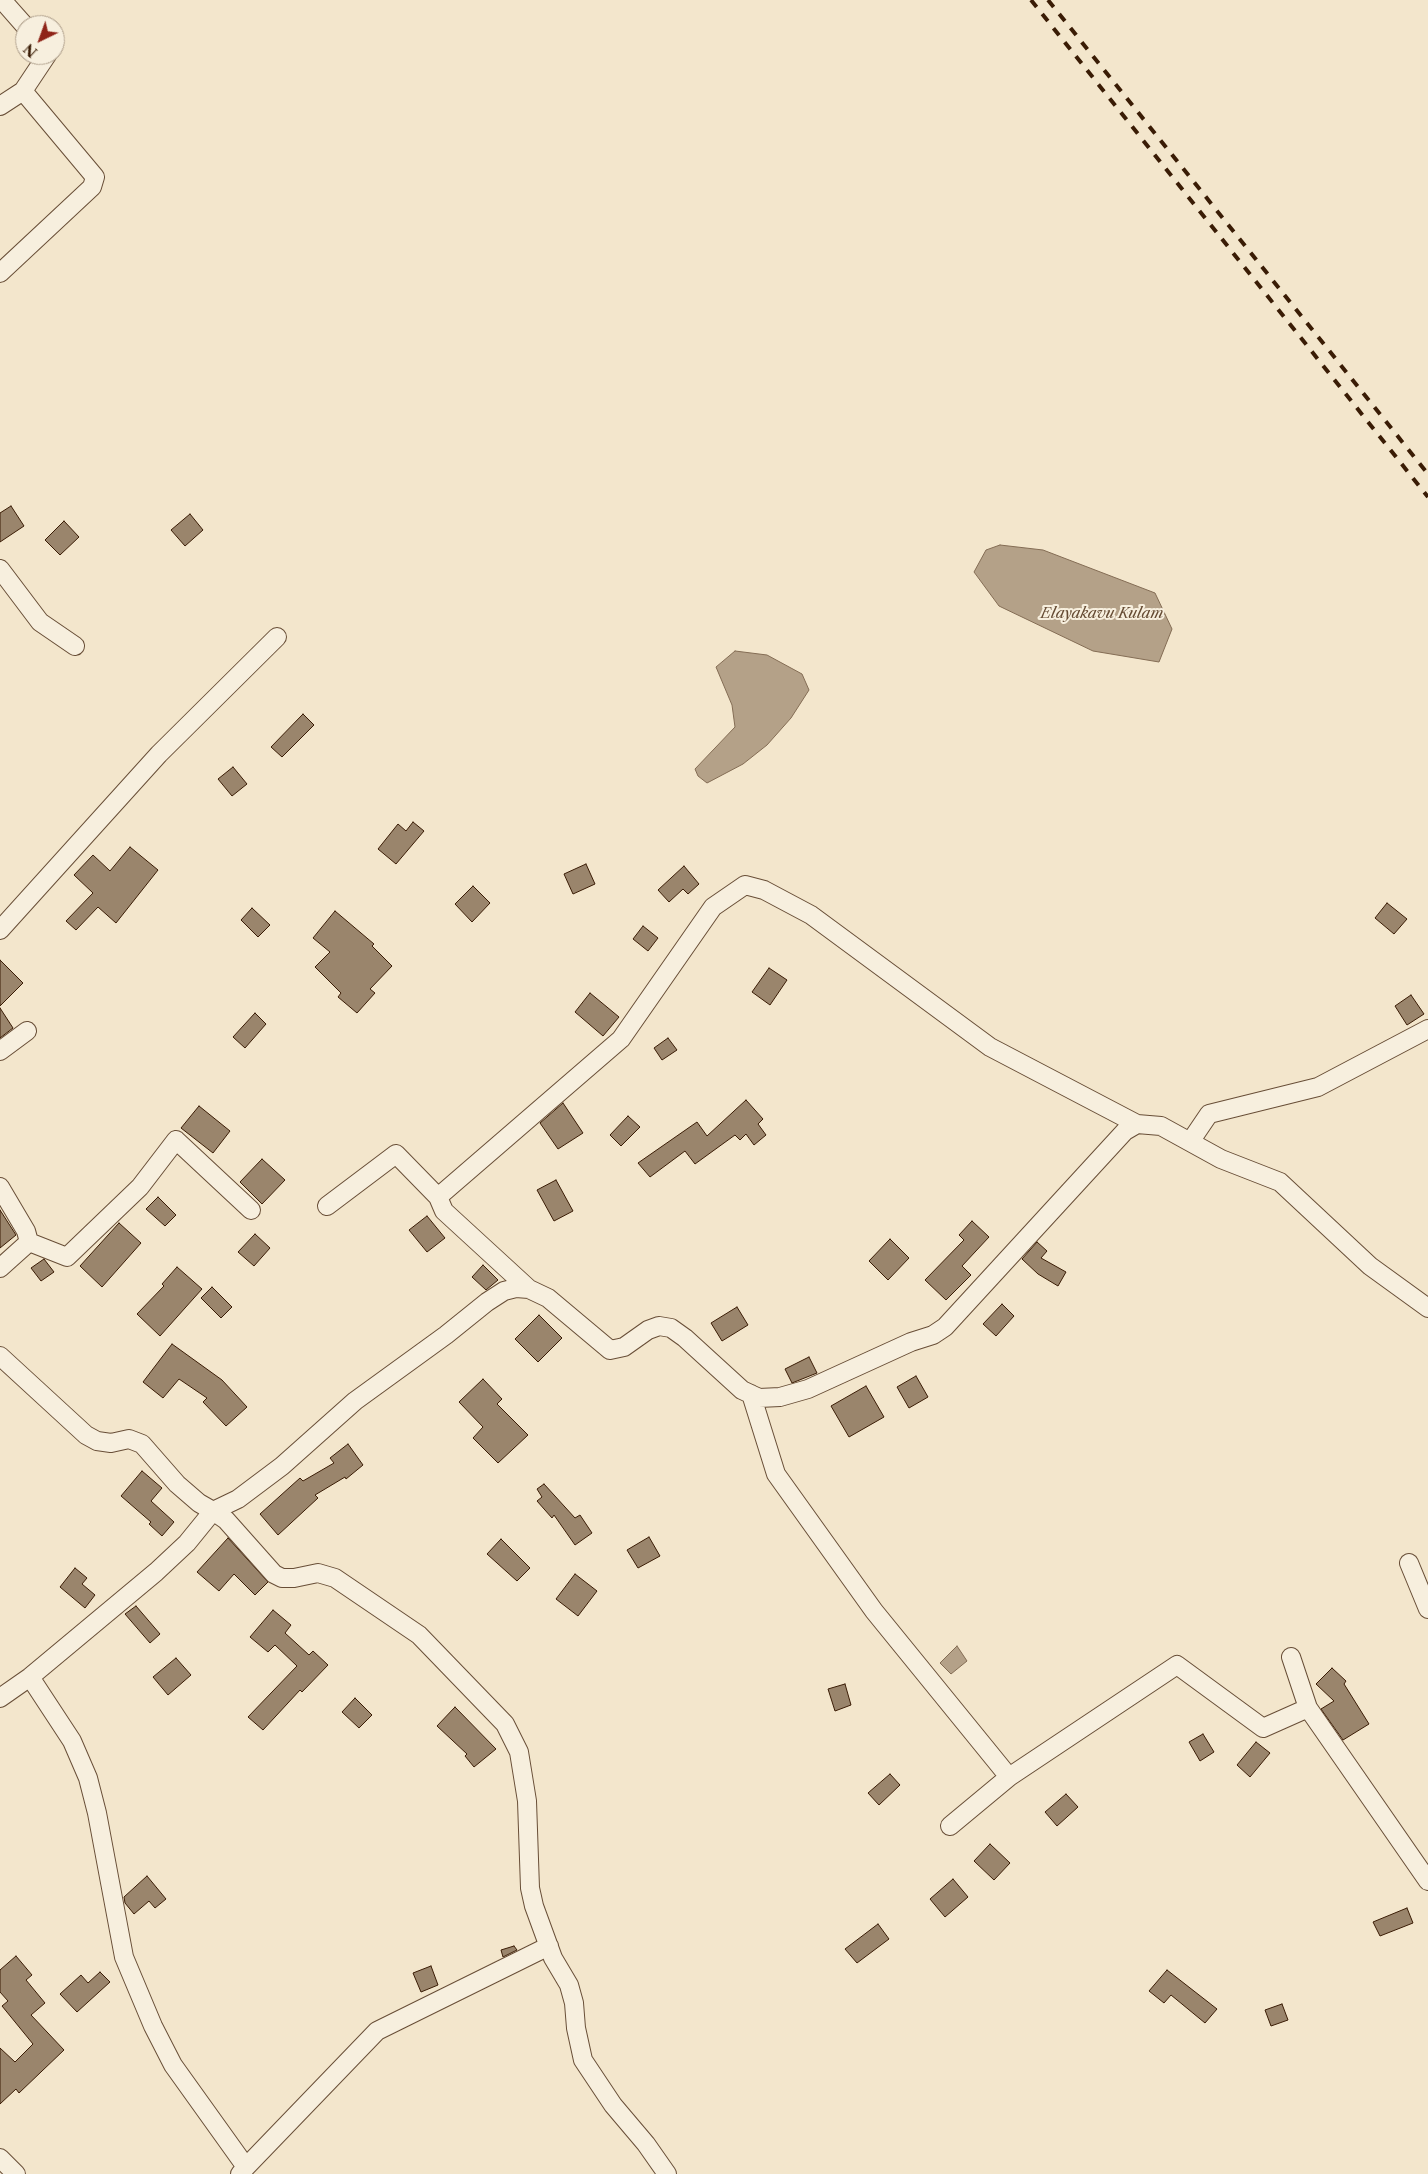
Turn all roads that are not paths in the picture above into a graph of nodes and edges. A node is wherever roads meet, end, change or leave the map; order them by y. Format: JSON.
{"nodes":[{"id":1,"x":2,"y":0,"type":"edge"},
{"id":2,"x":15,"y":15,"type":"edge"},
{"id":3,"x":40,"y":65,"type":"edge"},
{"id":4,"x":23,"y":91,"type":"junction"},
{"id":5,"x":0,"y":106,"type":"edge"},
{"id":6,"x":0,"y":273,"type":"edge"},
{"id":7,"x":0,"y":569,"type":"edge"},
{"id":8,"x":277,"y":637,"type":"dead end"},
{"id":9,"x":75,"y":646,"type":"dead end"},
{"id":10,"x":0,"y":930,"type":"edge"},
{"id":11,"x":1428,"y":1029,"type":"edge"},
{"id":12,"x":27,"y":1031,"type":"dead end"},
{"id":13,"x":0,"y":1051,"type":"edge"},
{"id":14,"x":1137,"y":1124,"type":"junction"},
{"id":15,"x":1190,"y":1142,"type":"junction"},
{"id":16,"x":0,"y":1187,"type":"edge"},
{"id":17,"x":438,"y":1197,"type":"junction"},
{"id":18,"x":327,"y":1206,"type":"dead end"},
{"id":19,"x":251,"y":1210,"type":"dead end"},
{"id":20,"x":29,"y":1242,"type":"junction"},
{"id":21,"x":0,"y":1268,"type":"edge"},
{"id":22,"x":529,"y":1289,"type":"junction"},
{"id":23,"x":1428,"y":1308,"type":"edge"},
{"id":24,"x":0,"y":1356,"type":"edge"},
{"id":25,"x":751,"y":1394,"type":"junction"},
{"id":26,"x":214,"y":1511,"type":"junction"},
{"id":27,"x":1409,"y":1563,"type":"dead end"},
{"id":28,"x":1428,"y":1609,"type":"edge"},
{"id":29,"x":1291,"y":1657,"type":"dead end"},
{"id":30,"x":30,"y":1677,"type":"junction"},
{"id":31,"x":0,"y":1698,"type":"edge"},
{"id":32,"x":1308,"y":1708,"type":"junction"},
{"id":33,"x":1009,"y":1776,"type":"junction"},
{"id":34,"x":950,"y":1826,"type":"dead end"},
{"id":35,"x":1428,"y":1880,"type":"edge"},
{"id":36,"x":549,"y":1946,"type":"junction"},
{"id":37,"x":0,"y":2158,"type":"edge"},
{"id":38,"x":243,"y":2170,"type":"edge"},
{"id":39,"x":16,"y":2174,"type":"edge"},
{"id":40,"x":667,"y":2174,"type":"edge"}],
"edges":[{"from":1,"to":2,"type":"street"},
{"from":3,"to":4,"type":"street"},
{"from":4,"to":5,"type":"street"},
{"from":4,"to":6,"type":"street"},
{"from":7,"to":9,"type":"street"},
{"from":8,"to":10,"type":"street"},
{"from":11,"to":15,"type":"street"},
{"from":12,"to":13,"type":"street"},
{"from":14,"to":15,"type":"street"},
{"from":14,"to":17,"type":"street"},
{"from":14,"to":25,"type":"street"},
{"from":15,"to":23,"type":"street"},
{"from":16,"to":20,"type":"street"},
{"from":17,"to":18,"type":"street"},
{"from":17,"to":22,"type":"street"},
{"from":19,"to":20,"type":"street"},
{"from":20,"to":21,"type":"street"},
{"from":22,"to":25,"type":"street"},
{"from":22,"to":26,"type":"street"},
{"from":24,"to":26,"type":"street"},
{"from":25,"to":33,"type":"street"},
{"from":26,"to":30,"type":"street"},
{"from":26,"to":36,"type":"street"},
{"from":27,"to":28,"type":"street"},
{"from":29,"to":32,"type":"street"},
{"from":30,"to":31,"type":"street"},
{"from":30,"to":38,"type":"street"},
{"from":32,"to":33,"type":"street"},
{"from":32,"to":35,"type":"street"},
{"from":33,"to":34,"type":"street"},
{"from":36,"to":38,"type":"street"},
{"from":36,"to":40,"type":"street"},
{"from":37,"to":39,"type":"street"}]}
